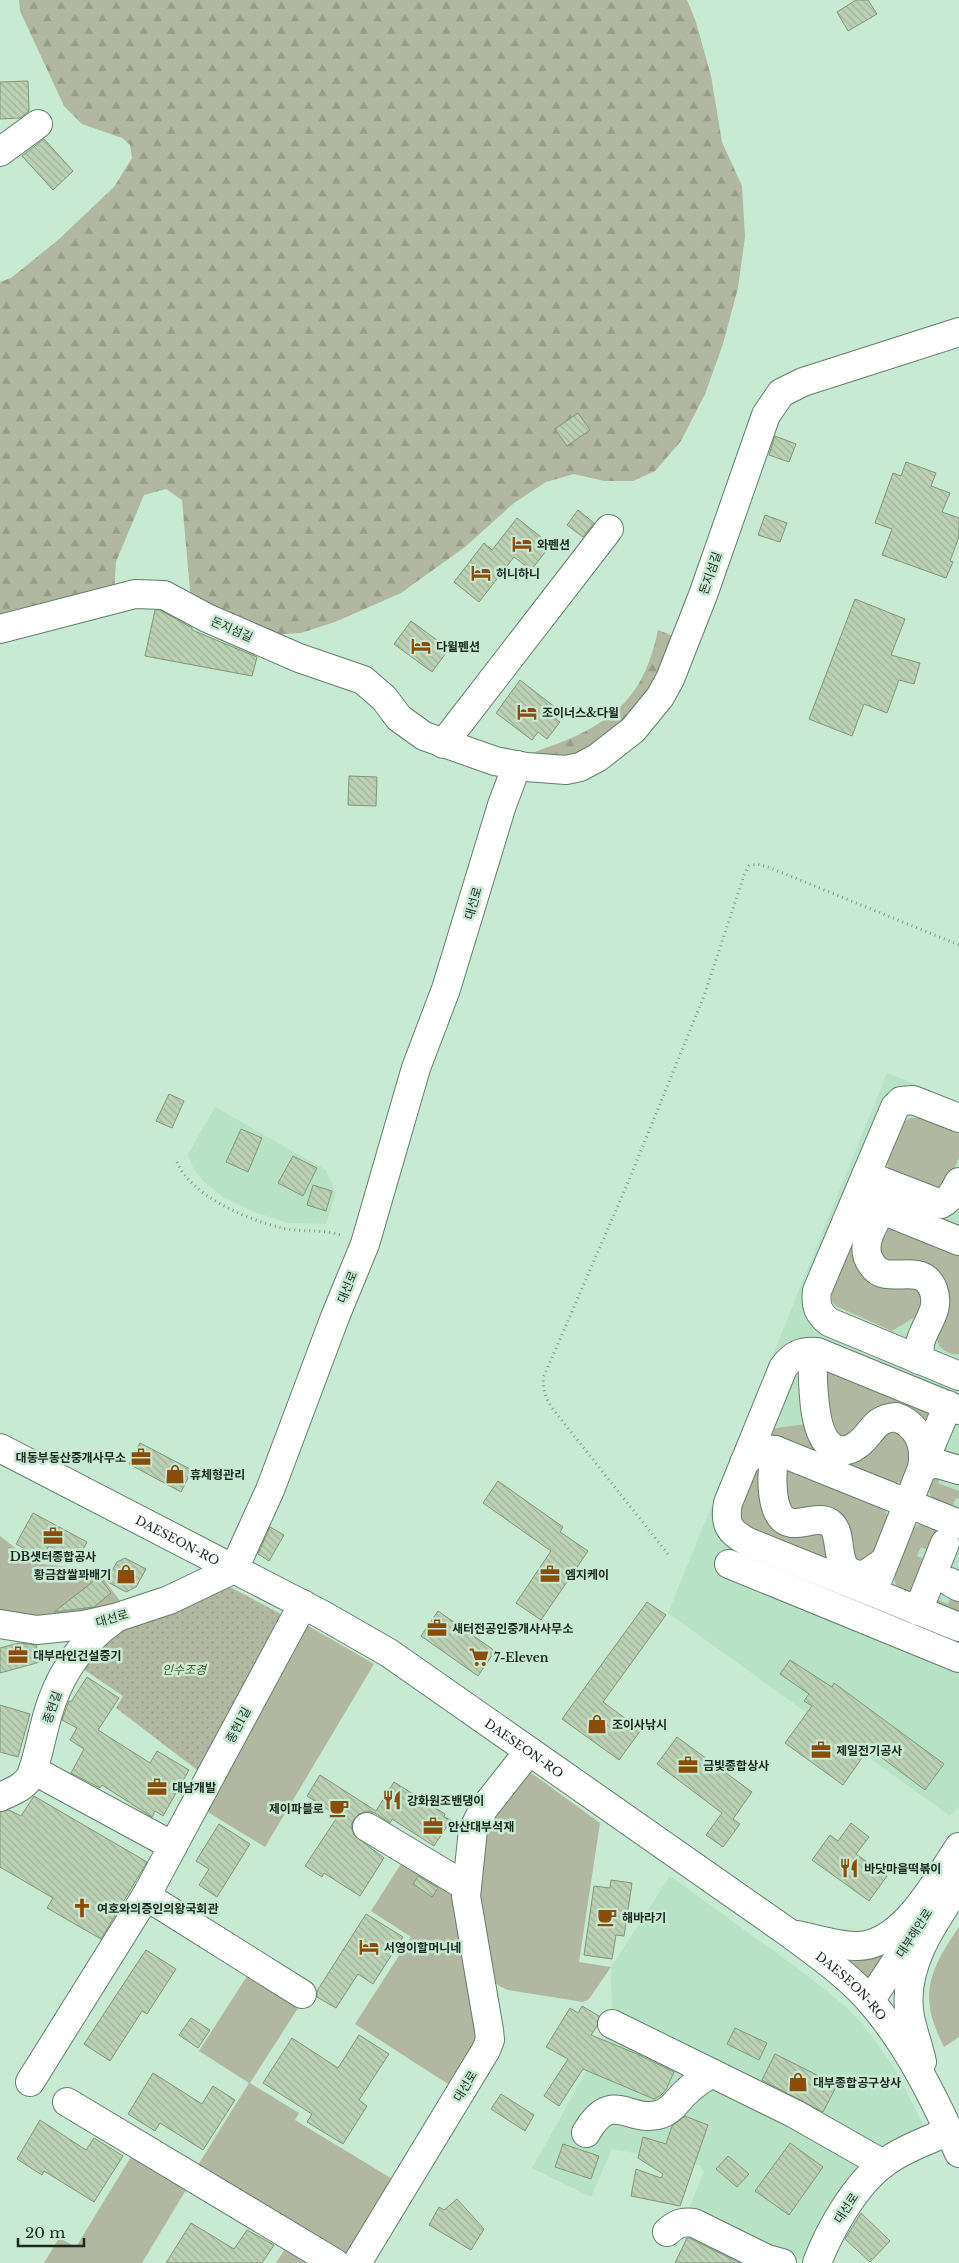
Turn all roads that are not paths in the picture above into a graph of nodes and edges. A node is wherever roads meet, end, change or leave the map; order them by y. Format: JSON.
{"nodes":[{"id":1,"x":38,"y":124,"type":"dead end"},
{"id":2,"x":0,"y":152,"type":"edge"},
{"id":3,"x":959,"y":332,"type":"edge"},
{"id":4,"x":608,"y":529,"type":"dead end"},
{"id":5,"x":0,"y":629,"type":"edge"},
{"id":6,"x":443,"y":744,"type":"junction"},
{"id":7,"x":517,"y":765,"type":"junction"},
{"id":8,"x":959,"y":1118,"type":"edge"},
{"id":9,"x":959,"y":1182,"type":"edge"},
{"id":10,"x":861,"y":1187,"type":"junction"},
{"id":11,"x":882,"y":1210,"type":"junction"},
{"id":12,"x":959,"y":1241,"type":"edge"},
{"id":13,"x":812,"y":1352,"type":"junction"},
{"id":14,"x":920,"y":1360,"type":"junction"},
{"id":15,"x":959,"y":1376,"type":"edge"},
{"id":16,"x":954,"y":1407,"type":"edge"},
{"id":17,"x":0,"y":1448,"type":"edge"},
{"id":18,"x":776,"y":1450,"type":"junction"},
{"id":19,"x":744,"y":1463,"type":"junction"},
{"id":20,"x":922,"y":1468,"type":"junction"},
{"id":21,"x":959,"y":1470,"type":"edge"},
{"id":22,"x":908,"y":1504,"type":"junction"},
{"id":23,"x":885,"y":1561,"type":"junction"},
{"id":24,"x":947,"y":1563,"type":"edge"},
{"id":25,"x":730,"y":1564,"type":"dead end"},
{"id":26,"x":234,"y":1569,"type":"junction"},
{"id":27,"x":873,"y":1592,"type":"junction"},
{"id":28,"x":303,"y":1604,"type":"junction"},
{"id":29,"x":918,"y":1611,"type":"junction"},
{"id":30,"x":115,"y":1618,"type":"junction"},
{"id":31,"x":0,"y":1624,"type":"edge"},
{"id":32,"x":959,"y":1627,"type":"edge"},
{"id":33,"x":959,"y":1658,"type":"edge"},
{"id":34,"x":529,"y":1751,"type":"junction"},
{"id":35,"x":33,"y":1770,"type":"junction"},
{"id":36,"x":0,"y":1797,"type":"edge"},
{"id":37,"x":367,"y":1827,"type":"dead end"},
{"id":38,"x":174,"y":1846,"type":"junction"},
{"id":39,"x":959,"y":1847,"type":"edge"},
{"id":40,"x":959,"y":1865,"type":"edge"},
{"id":41,"x":959,"y":1885,"type":"edge"},
{"id":42,"x":467,"y":1887,"type":"junction"},
{"id":43,"x":146,"y":1896,"type":"junction"},
{"id":44,"x":789,"y":1933,"type":"junction"},
{"id":45,"x":302,"y":1994,"type":"dead end"},
{"id":46,"x":870,"y":2001,"type":"junction"},
{"id":47,"x":612,"y":2024,"type":"dead end"},
{"id":48,"x":712,"y":2073,"type":"junction"},
{"id":49,"x":924,"y":2080,"type":"junction"},
{"id":50,"x":30,"y":2082,"type":"dead end"},
{"id":51,"x":67,"y":2102,"type":"dead end"},
{"id":52,"x":948,"y":2103,"type":"edge"},
{"id":53,"x":586,"y":2133,"type":"dead end"},
{"id":54,"x":954,"y":2142,"type":"edge"},
{"id":55,"x":883,"y":2164,"type":"junction"},
{"id":56,"x":667,"y":2232,"type":"dead end"},
{"id":57,"x":815,"y":2262,"type":"edge"},
{"id":58,"x":335,"y":2263,"type":"edge"},
{"id":59,"x":357,"y":2263,"type":"edge"},
{"id":60,"x":782,"y":2263,"type":"edge"}],
"edges":[{"from":1,"to":2,"type":"street"},
{"from":3,"to":7,"type":"street","name":"돈지섬길"},
{"from":4,"to":6,"type":"street"},
{"from":5,"to":6,"type":"street","name":"돈지섬길"},
{"from":6,"to":7,"type":"street","name":"돈지섬길"},
{"from":7,"to":26,"type":"street","name":"대선로"},
{"from":8,"to":10,"type":"street"},
{"from":9,"to":10,"type":"street"},
{"from":10,"to":11,"type":"street"},
{"from":10,"to":14,"type":"street"},
{"from":11,"to":12,"type":"street"},
{"from":11,"to":14,"type":"street"},
{"from":13,"to":16,"type":"street"},
{"from":13,"to":19,"type":"street"},
{"from":13,"to":20,"type":"street"},
{"from":14,"to":15,"type":"street"},
{"from":16,"to":20,"type":"street"},
{"from":17,"to":26,"type":"street","name":"DAESEON-RO"},
{"from":18,"to":19,"type":"street"},
{"from":18,"to":22,"type":"street"},
{"from":18,"to":23,"type":"street"},
{"from":19,"to":27,"type":"street"},
{"from":20,"to":21,"type":"street"},
{"from":20,"to":22,"type":"street"},
{"from":22,"to":23,"type":"street"},
{"from":22,"to":24,"type":"street"},
{"from":23,"to":27,"type":"street"},
{"from":24,"to":29,"type":"street"},
{"from":25,"to":33,"type":"street"},
{"from":26,"to":28,"type":"street","name":"DAESEON-RO"},
{"from":26,"to":30,"type":"street","name":"대선로"},
{"from":27,"to":29,"type":"street"},
{"from":28,"to":34,"type":"street","name":"DAESEON-RO"},
{"from":28,"to":38,"type":"street","name":"종현1길"},
{"from":29,"to":32,"type":"street"},
{"from":30,"to":31,"type":"street","name":"대선로"},
{"from":30,"to":35,"type":"street","name":"종현길"},
{"from":34,"to":42,"type":"street","name":"대선로"},
{"from":34,"to":44,"type":"street","name":"DAESEON-RO"},
{"from":35,"to":36,"type":"street","name":"종현길"},
{"from":35,"to":38,"type":"street"},
{"from":37,"to":42,"type":"street"},
{"from":38,"to":43,"type":"street","name":"종현1길"},
{"from":39,"to":44,"type":"street"},
{"from":40,"to":46,"type":"street","name":"대부해안로"},
{"from":41,"to":49,"type":"street"},
{"from":42,"to":59,"type":"street","name":"대선로"},
{"from":43,"to":45,"type":"street"},
{"from":43,"to":50,"type":"street","name":"종현1길"},
{"from":44,"to":46,"type":"street","name":"DAESEON-RO"},
{"from":46,"to":49,"type":"street","name":"DAESEON-RO"},
{"from":47,"to":48,"type":"street"},
{"from":48,"to":53,"type":"street"},
{"from":48,"to":55,"type":"street"},
{"from":49,"to":52,"type":"street","name":"DAESEON-RO"},
{"from":51,"to":58,"type":"street"},
{"from":52,"to":54,"type":"street","name":"DAESEON-RO"},
{"from":54,"to":55,"type":"street","name":"대선로"},
{"from":55,"to":57,"type":"street","name":"대선로"},
{"from":56,"to":60,"type":"street"}]}
